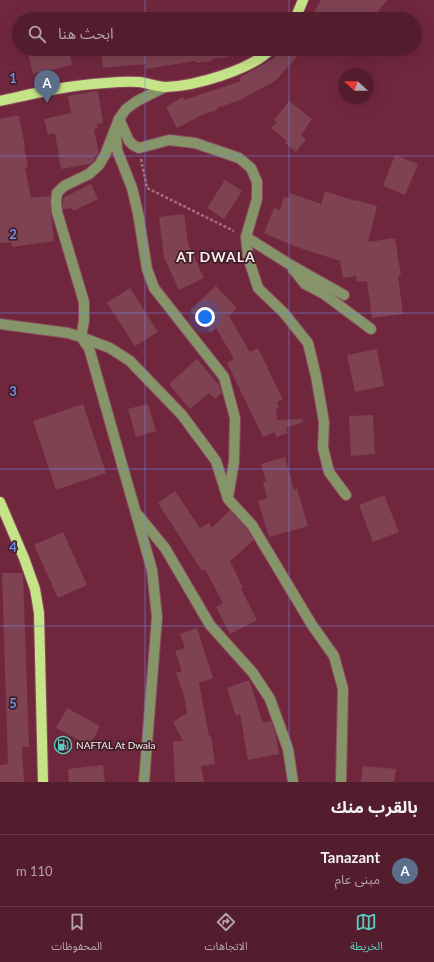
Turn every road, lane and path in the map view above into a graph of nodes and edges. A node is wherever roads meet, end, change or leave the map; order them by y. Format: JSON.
{"nodes":[{"id":1,"x":303,"y":0,"type":"edge"},
{"id":2,"x":298,"y":12,"type":"edge"},
{"id":3,"x":262,"y":56,"type":"edge"},
{"id":4,"x":164,"y":87,"type":"junction"},
{"id":5,"x":0,"y":101,"type":"edge"},
{"id":6,"x":119,"y":119,"type":"junction"},
{"id":7,"x":139,"y":148,"type":"junction"},
{"id":8,"x":246,"y":237,"type":"junction"},
{"id":9,"x":289,"y":264,"type":"junction"},
{"id":10,"x":344,"y":295,"type":"dead end"},
{"id":11,"x":0,"y":324,"type":"edge"},
{"id":12,"x":371,"y":329,"type":"dead end"},
{"id":13,"x":81,"y":337,"type":"junction"},
{"id":14,"x":346,"y":495,"type":"dead end"},
{"id":15,"x":228,"y":499,"type":"junction"},
{"id":16,"x":0,"y":502,"type":"edge"},
{"id":17,"x":135,"y":512,"type":"junction"},
{"id":18,"x":42,"y":782,"type":"edge"},
{"id":19,"x":144,"y":782,"type":"edge"},
{"id":20,"x":293,"y":782,"type":"edge"},
{"id":21,"x":341,"y":782,"type":"edge"}],
"edges":[{"from":1,"to":2,"type":"main road"},
{"from":3,"to":4,"type":"main road"},
{"from":4,"to":5,"type":"main road"},
{"from":4,"to":6,"type":"street"},
{"from":6,"to":7,"type":"street"},
{"from":6,"to":13,"type":"street"},
{"from":6,"to":15,"type":"street"},
{"from":7,"to":8,"type":"path"},
{"from":7,"to":8,"type":"street"},
{"from":8,"to":9,"type":"street"},
{"from":8,"to":14,"type":"street"},
{"from":9,"to":10,"type":"street"},
{"from":9,"to":12,"type":"street"},
{"from":11,"to":13,"type":"street"},
{"from":13,"to":15,"type":"street"},
{"from":13,"to":17,"type":"street"},
{"from":15,"to":21,"type":"street"},
{"from":16,"to":18,"type":"main road"},
{"from":17,"to":19,"type":"street"},
{"from":17,"to":20,"type":"street"}]}
